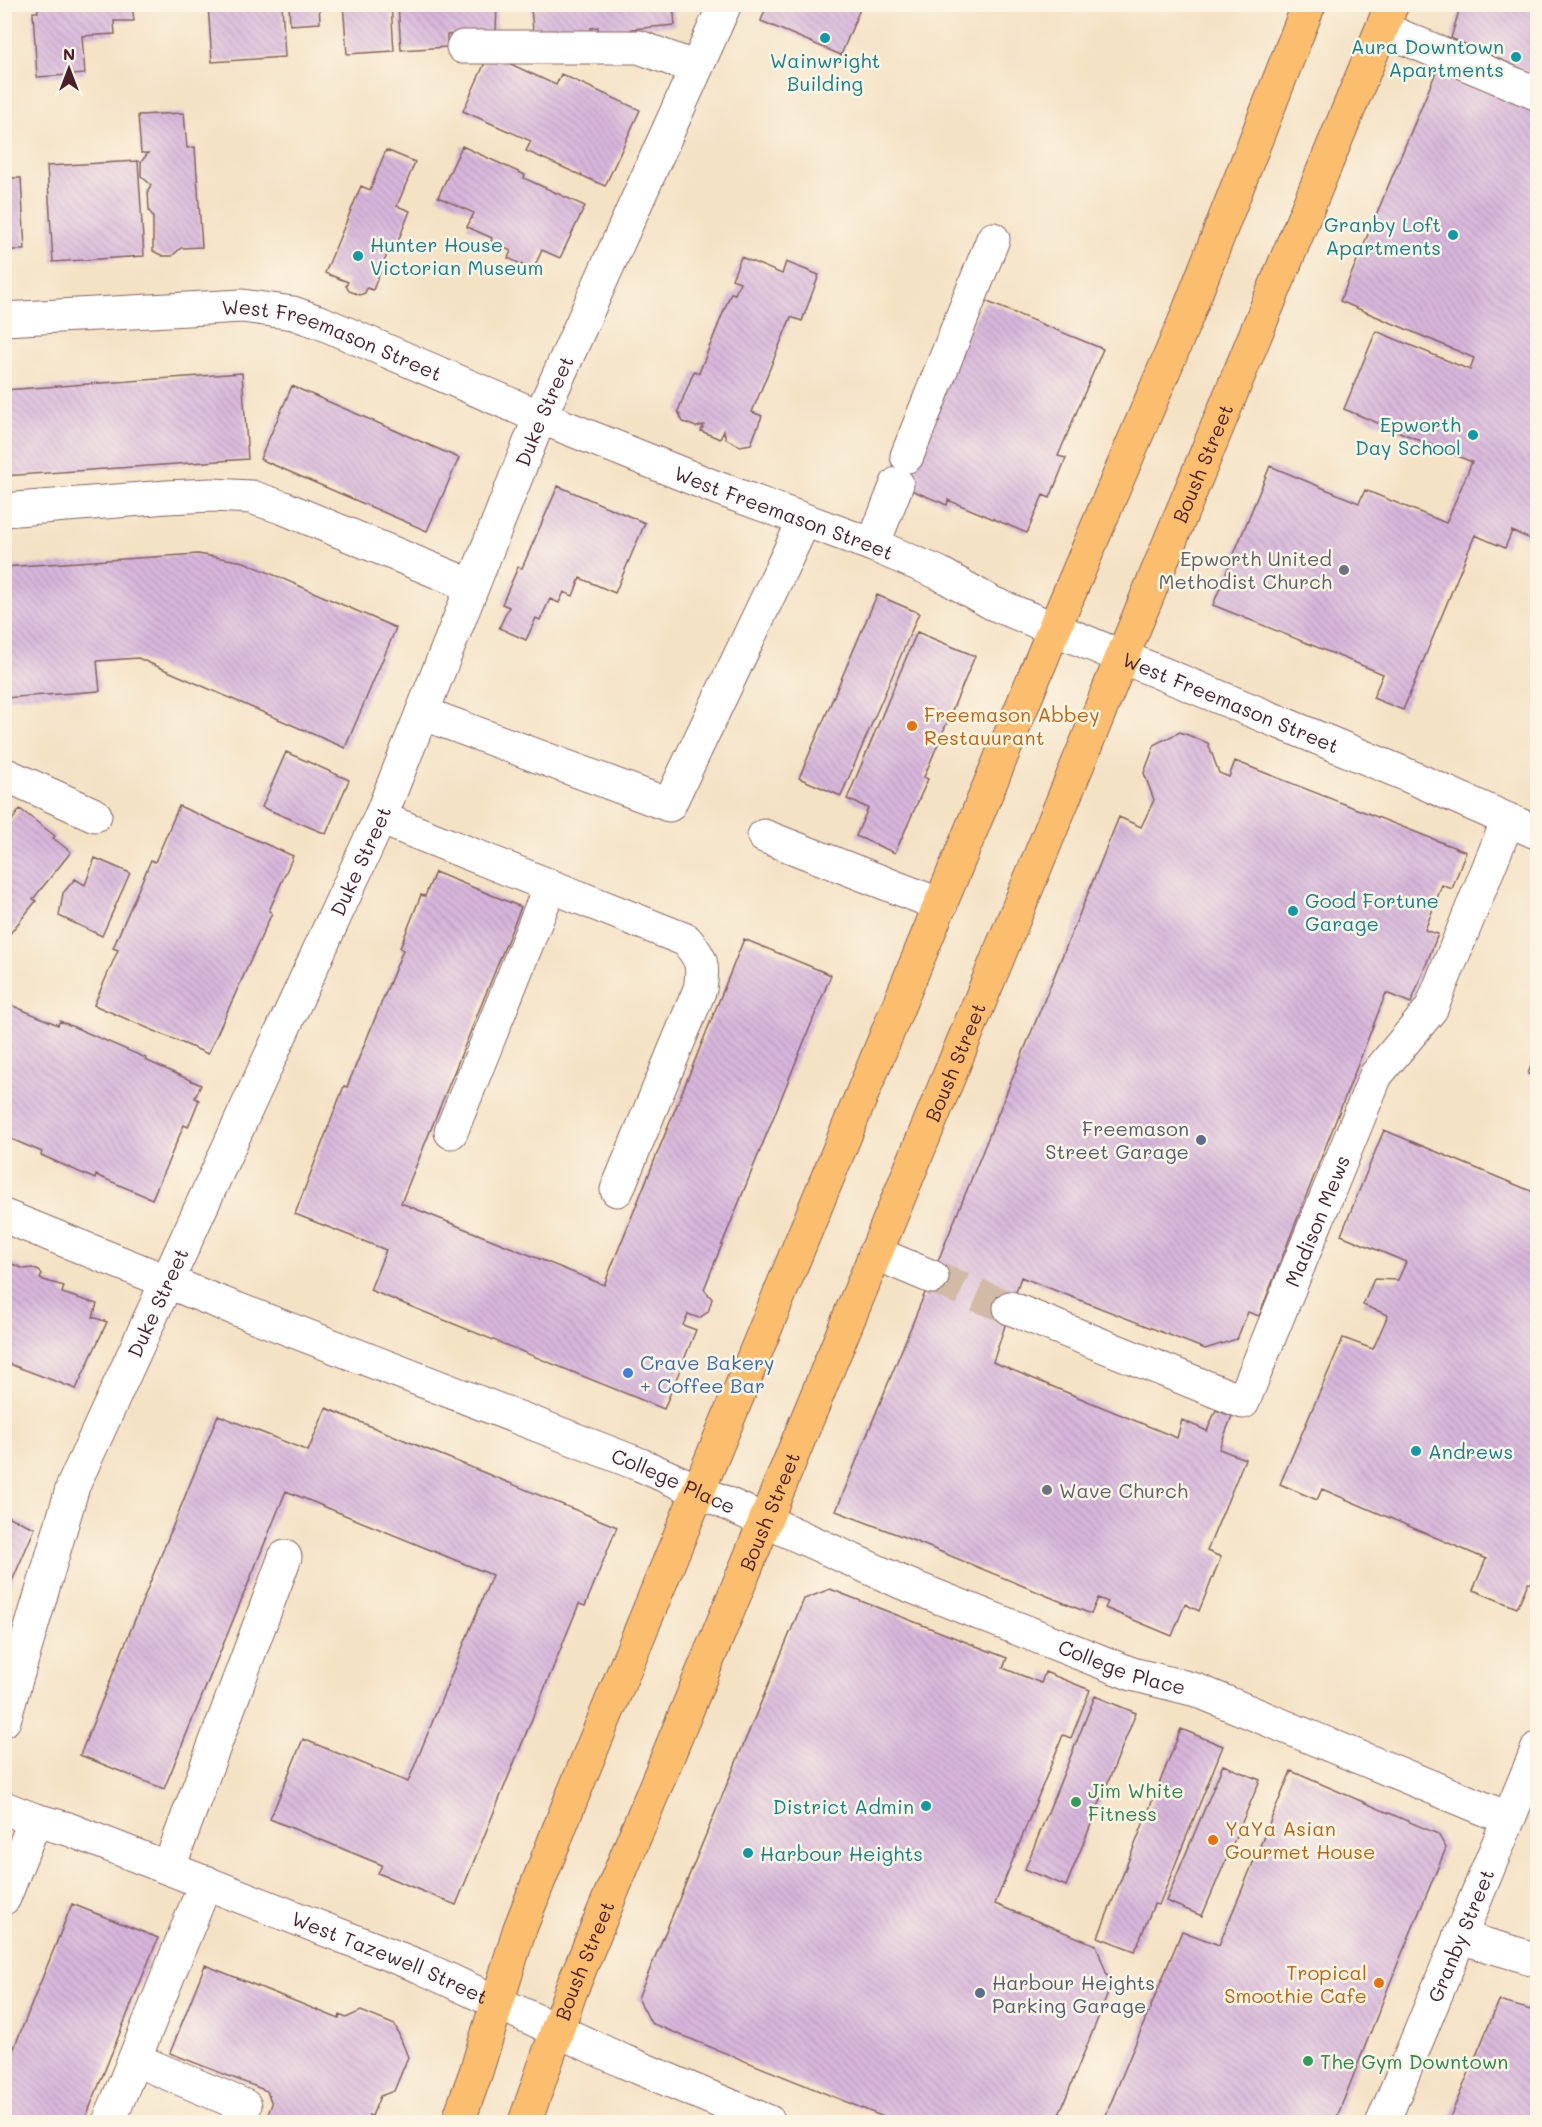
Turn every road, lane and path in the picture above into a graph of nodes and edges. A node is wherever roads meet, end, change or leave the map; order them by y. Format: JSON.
{"nodes":[{"id":1,"x":725,"y":4,"type":"edge"},
{"id":2,"x":1309,"y":4,"type":"edge"},
{"id":3,"x":1388,"y":17,"type":"edge"},
{"id":4,"x":463,"y":47,"type":"dead end"},
{"id":5,"x":696,"y":68,"type":"junction"},
{"id":6,"x":1538,"y":94,"type":"edge"},
{"id":7,"x":993,"y":239,"type":"dead end"},
{"id":8,"x":4,"y":320,"type":"edge"},
{"id":9,"x":540,"y":417,"type":"junction"},
{"id":10,"x":4,"y":510,"type":"edge"},
{"id":11,"x":804,"y":521,"type":"junction"},
{"id":12,"x":873,"y":545,"type":"junction"},
{"id":13,"x":472,"y":586,"type":"junction"},
{"id":14,"x":1054,"y":629,"type":"junction"},
{"id":15,"x":1123,"y":657,"type":"junction"},
{"id":16,"x":422,"y":713,"type":"junction"},
{"id":17,"x":4,"y":774,"type":"edge"},
{"id":18,"x":95,"y":815,"type":"dead end"},
{"id":19,"x":380,"y":818,"type":"junction"},
{"id":20,"x":1523,"y":827,"type":"edge"},
{"id":21,"x":764,"y":836,"type":"dead end"},
{"id":22,"x":550,"y":886,"type":"junction"},
{"id":23,"x":941,"y":905,"type":"junction"},
{"id":24,"x":451,"y":1132,"type":"dead end"},
{"id":25,"x":617,"y":1190,"type":"dead end"},
{"id":26,"x":4,"y":1216,"type":"edge"},
{"id":27,"x":875,"y":1253,"type":"junction"},
{"id":28,"x":932,"y":1277,"type":"tunnel mouth"},
{"id":29,"x":166,"y":1281,"type":"junction"},
{"id":30,"x":1010,"y":1308,"type":"tunnel mouth"},
{"id":31,"x":699,"y":1490,"type":"junction"},
{"id":32,"x":765,"y":1520,"type":"junction"},
{"id":33,"x":285,"y":1557,"type":"dead end"},
{"id":34,"x":4,"y":1720,"type":"edge"},
{"id":35,"x":1538,"y":1748,"type":"edge"},
{"id":36,"x":4,"y":1808,"type":"edge"},
{"id":37,"x":1507,"y":1818,"type":"junction"},
{"id":38,"x":35,"y":1820,"type":"junction"},
{"id":39,"x":169,"y":1868,"type":"junction"},
{"id":40,"x":206,"y":1882,"type":"junction"},
{"id":41,"x":4,"y":1898,"type":"edge"},
{"id":42,"x":1459,"y":1937,"type":"junction"},
{"id":43,"x":1538,"y":1960,"type":"edge"},
{"id":44,"x":497,"y":2002,"type":"junction"},
{"id":45,"x":557,"y":2031,"type":"junction"},
{"id":46,"x":136,"y":2060,"type":"junction"},
{"id":47,"x":109,"y":2122,"type":"edge"},
{"id":48,"x":238,"y":2122,"type":"edge"},
{"id":49,"x":458,"y":2122,"type":"edge"},
{"id":50,"x":525,"y":2122,"type":"edge"},
{"id":51,"x":769,"y":2122,"type":"edge"},
{"id":52,"x":1383,"y":2122,"type":"edge"}],
"edges":[{"from":1,"to":5,"type":"street","name":"Duke Street"},
{"from":2,"to":14,"type":"main road"},
{"from":3,"to":6,"type":"street"},
{"from":3,"to":15,"type":"main road","name":"Boush Street"},
{"from":4,"to":5,"type":"street"},
{"from":5,"to":9,"type":"street","name":"Duke Street"},
{"from":7,"to":12,"type":"street"},
{"from":8,"to":9,"type":"street","name":"West Freemason Street"},
{"from":9,"to":11,"type":"street","name":"West Freemason Street"},
{"from":9,"to":13,"type":"street","name":"Duke Street"},
{"from":10,"to":13,"type":"street"},
{"from":11,"to":12,"type":"street","name":"West Freemason Street"},
{"from":11,"to":16,"type":"street"},
{"from":12,"to":14,"type":"street","name":"West Freemason Street"},
{"from":13,"to":16,"type":"street","name":"Duke Street"},
{"from":14,"to":15,"type":"street","name":"West Freemason Street"},
{"from":14,"to":23,"type":"main road"},
{"from":15,"to":20,"type":"street","name":"West Freemason Street"},
{"from":15,"to":27,"type":"main road","name":"Boush Street"},
{"from":16,"to":19,"type":"street","name":"Duke Street"},
{"from":17,"to":18,"type":"street"},
{"from":19,"to":22,"type":"street"},
{"from":19,"to":29,"type":"street","name":"Duke Street"},
{"from":20,"to":30,"type":"street","name":"Madison Mews"},
{"from":21,"to":23,"type":"street"},
{"from":22,"to":24,"type":"street"},
{"from":22,"to":25,"type":"street"},
{"from":23,"to":31,"type":"main road"},
{"from":26,"to":29,"type":"street","name":"College Place"},
{"from":27,"to":28,"type":"street"},
{"from":27,"to":32,"type":"main road","name":"Boush Street"},
{"from":29,"to":31,"type":"street","name":"College Place"},
{"from":29,"to":34,"type":"street","name":"Duke Street"},
{"from":31,"to":32,"type":"street","name":"College Place"},
{"from":31,"to":44,"type":"main road"},
{"from":32,"to":37,"type":"street","name":"College Place"},
{"from":32,"to":45,"type":"main road","name":"Boush Street"},
{"from":33,"to":39,"type":"street"},
{"from":35,"to":37,"type":"street","name":"Granby Street"},
{"from":36,"to":38,"type":"street","name":"West Tazewell Street"},
{"from":37,"to":42,"type":"street","name":"Granby Street"},
{"from":38,"to":39,"type":"street","name":"West Tazewell Street"},
{"from":38,"to":41,"type":"street"},
{"from":39,"to":40,"type":"street","name":"West Tazewell Street"},
{"from":40,"to":44,"type":"street","name":"West Tazewell Street"},
{"from":40,"to":46,"type":"street"},
{"from":42,"to":43,"type":"street"},
{"from":42,"to":52,"type":"street","name":"Granby Street"},
{"from":44,"to":45,"type":"street","name":"West Tazewell Street"},
{"from":44,"to":49,"type":"main road"},
{"from":45,"to":50,"type":"main road","name":"Boush Street"},
{"from":45,"to":51,"type":"street","name":"West Tazewell Street"},
{"from":46,"to":47,"type":"street"},
{"from":46,"to":48,"type":"street"}]}
